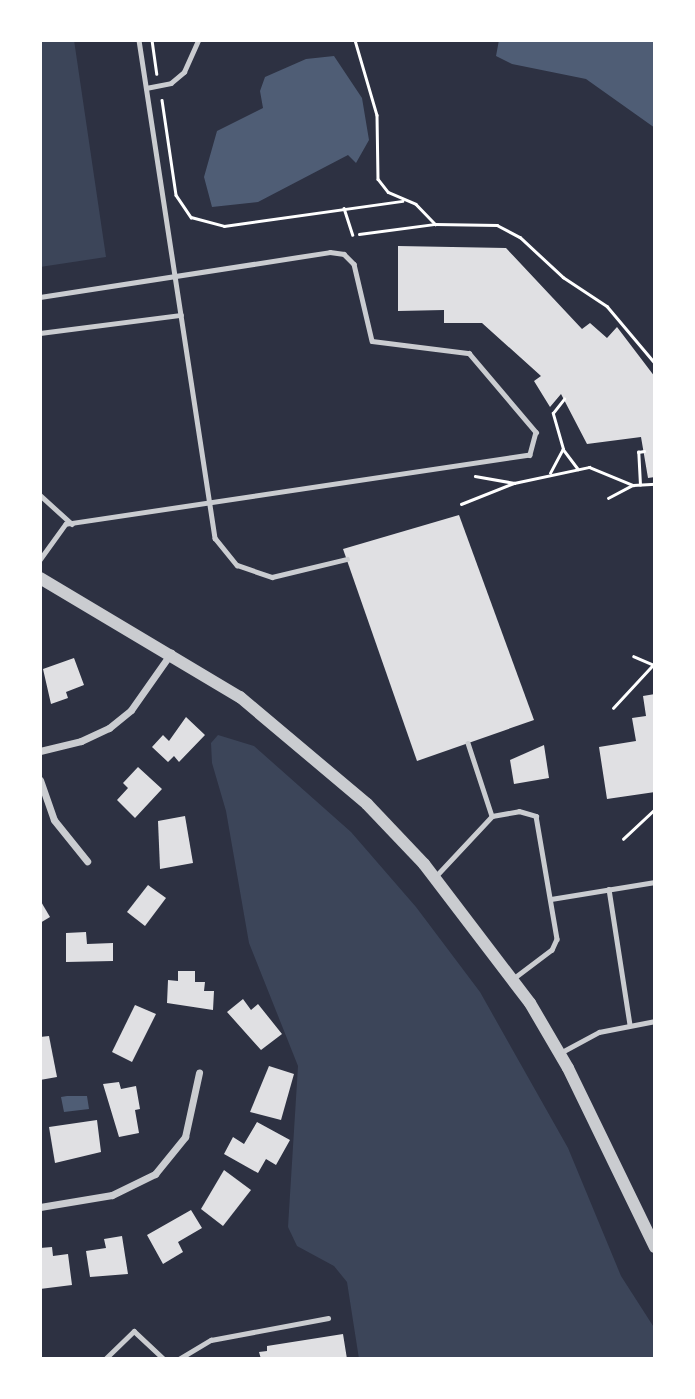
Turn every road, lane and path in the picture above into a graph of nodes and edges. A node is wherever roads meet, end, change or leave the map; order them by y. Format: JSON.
{"nodes":[{"id":1,"x":139,"y":40,"type":"edge"},
{"id":2,"x":152,"y":40,"type":"edge"},
{"id":3,"x":198,"y":40,"type":"edge"},
{"id":4,"x":355,"y":40,"type":"edge"},
{"id":5,"x":157,"y":74,"type":"dead end"},
{"id":6,"x":146,"y":88,"type":"junction"},
{"id":7,"x":162,"y":100,"type":"dead end"},
{"id":8,"x":402,"y":201,"type":"junction"},
{"id":9,"x":344,"y":208,"type":"junction"},
{"id":10,"x":435,"y":225,"type":"junction"},
{"id":11,"x":359,"y":234,"type":"dead end"},
{"id":12,"x":353,"y":235,"type":"dead end"},
{"id":13,"x":175,"y":275,"type":"junction"},
{"id":14,"x":40,"y":297,"type":"edge"},
{"id":15,"x":181,"y":315,"type":"junction"},
{"id":16,"x":40,"y":333,"type":"edge"},
{"id":17,"x":655,"y":363,"type":"edge"},
{"id":18,"x":564,"y":399,"type":"dead end"},
{"id":19,"x":563,"y":449,"type":"junction"},
{"id":20,"x":644,"y":451,"type":"dead end"},
{"id":21,"x":578,"y":469,"type":"junction"},
{"id":22,"x":550,"y":473,"type":"junction"},
{"id":23,"x":475,"y":476,"type":"dead end"},
{"id":24,"x":514,"y":484,"type":"junction"},
{"id":25,"x":655,"y":484,"type":"edge"},
{"id":26,"x":632,"y":485,"type":"junction"},
{"id":27,"x":640,"y":485,"type":"junction"},
{"id":28,"x":40,"y":495,"type":"edge"},
{"id":29,"x":608,"y":498,"type":"dead end"},
{"id":30,"x":461,"y":504,"type":"dead end"},
{"id":31,"x":210,"y":505,"type":"junction"},
{"id":32,"x":72,"y":524,"type":"junction"},
{"id":33,"x":347,"y":559,"type":"dead end"},
{"id":34,"x":40,"y":560,"type":"edge"},
{"id":35,"x":40,"y":578,"type":"edge"},
{"id":36,"x":172,"y":653,"type":"junction"},
{"id":37,"x":634,"y":657,"type":"dead end"},
{"id":38,"x":654,"y":664,"type":"edge"},
{"id":39,"x":613,"y":708,"type":"dead end"},
{"id":40,"x":468,"y":743,"type":"dead end"},
{"id":41,"x":40,"y":751,"type":"edge"},
{"id":42,"x":40,"y":780,"type":"edge"},
{"id":43,"x":655,"y":809,"type":"edge"},
{"id":44,"x":492,"y":816,"type":"junction"},
{"id":45,"x":623,"y":839,"type":"dead end"},
{"id":46,"x":87,"y":861,"type":"dead end"},
{"id":47,"x":435,"y":878,"type":"junction"},
{"id":48,"x":655,"y":882,"type":"edge"},
{"id":49,"x":609,"y":889,"type":"junction"},
{"id":50,"x":551,"y":899,"type":"junction"},
{"id":51,"x":513,"y":979,"type":"junction"},
{"id":52,"x":655,"y":1021,"type":"edge"},
{"id":53,"x":630,"y":1025,"type":"junction"},
{"id":54,"x":559,"y":1054,"type":"junction"},
{"id":55,"x":199,"y":1073,"type":"dead end"},
{"id":56,"x":40,"y":1207,"type":"edge"},
{"id":57,"x":655,"y":1247,"type":"edge"},
{"id":58,"x":328,"y":1318,"type":"dead end"},
{"id":59,"x":106,"y":1359,"type":"edge"},
{"id":60,"x":164,"y":1359,"type":"edge"},
{"id":61,"x":179,"y":1359,"type":"edge"}],
"edges":[{"from":1,"to":6,"type":"lane"},
{"from":2,"to":5,"type":"path"},
{"from":3,"to":6,"type":"lane"},
{"from":4,"to":8,"type":"path"},
{"from":6,"to":13,"type":"lane"},
{"from":7,"to":9,"type":"path"},
{"from":8,"to":9,"type":"path"},
{"from":8,"to":10,"type":"path"},
{"from":9,"to":12,"type":"path"},
{"from":10,"to":11,"type":"path"},
{"from":10,"to":17,"type":"path"},
{"from":13,"to":14,"type":"lane"},
{"from":13,"to":15,"type":"lane"},
{"from":13,"to":31,"type":"lane"},
{"from":15,"to":16,"type":"lane"},
{"from":15,"to":31,"type":"lane"},
{"from":18,"to":19,"type":"path"},
{"from":19,"to":21,"type":"path"},
{"from":19,"to":22,"type":"path"},
{"from":20,"to":27,"type":"path"},
{"from":21,"to":22,"type":"path"},
{"from":21,"to":26,"type":"path"},
{"from":22,"to":24,"type":"path"},
{"from":23,"to":24,"type":"path"},
{"from":24,"to":30,"type":"path"},
{"from":25,"to":27,"type":"path"},
{"from":26,"to":27,"type":"path"},
{"from":26,"to":29,"type":"path"},
{"from":28,"to":32,"type":"lane"},
{"from":31,"to":32,"type":"lane"},
{"from":31,"to":33,"type":"lane"},
{"from":32,"to":34,"type":"lane"},
{"from":35,"to":36,"type":"street"},
{"from":36,"to":41,"type":"street"},
{"from":36,"to":47,"type":"street"},
{"from":37,"to":38,"type":"path"},
{"from":38,"to":39,"type":"path"},
{"from":40,"to":44,"type":"lane"},
{"from":42,"to":46,"type":"street"},
{"from":43,"to":45,"type":"path"},
{"from":44,"to":47,"type":"lane"},
{"from":44,"to":50,"type":"lane"},
{"from":47,"to":51,"type":"street"},
{"from":48,"to":49,"type":"lane"},
{"from":49,"to":50,"type":"lane"},
{"from":49,"to":53,"type":"lane"},
{"from":50,"to":51,"type":"lane"},
{"from":51,"to":54,"type":"street"},
{"from":52,"to":53,"type":"lane"},
{"from":53,"to":54,"type":"lane"},
{"from":54,"to":57,"type":"street"},
{"from":55,"to":56,"type":"street"},
{"from":58,"to":61,"type":"lane"},
{"from":59,"to":60,"type":"lane"}]}
